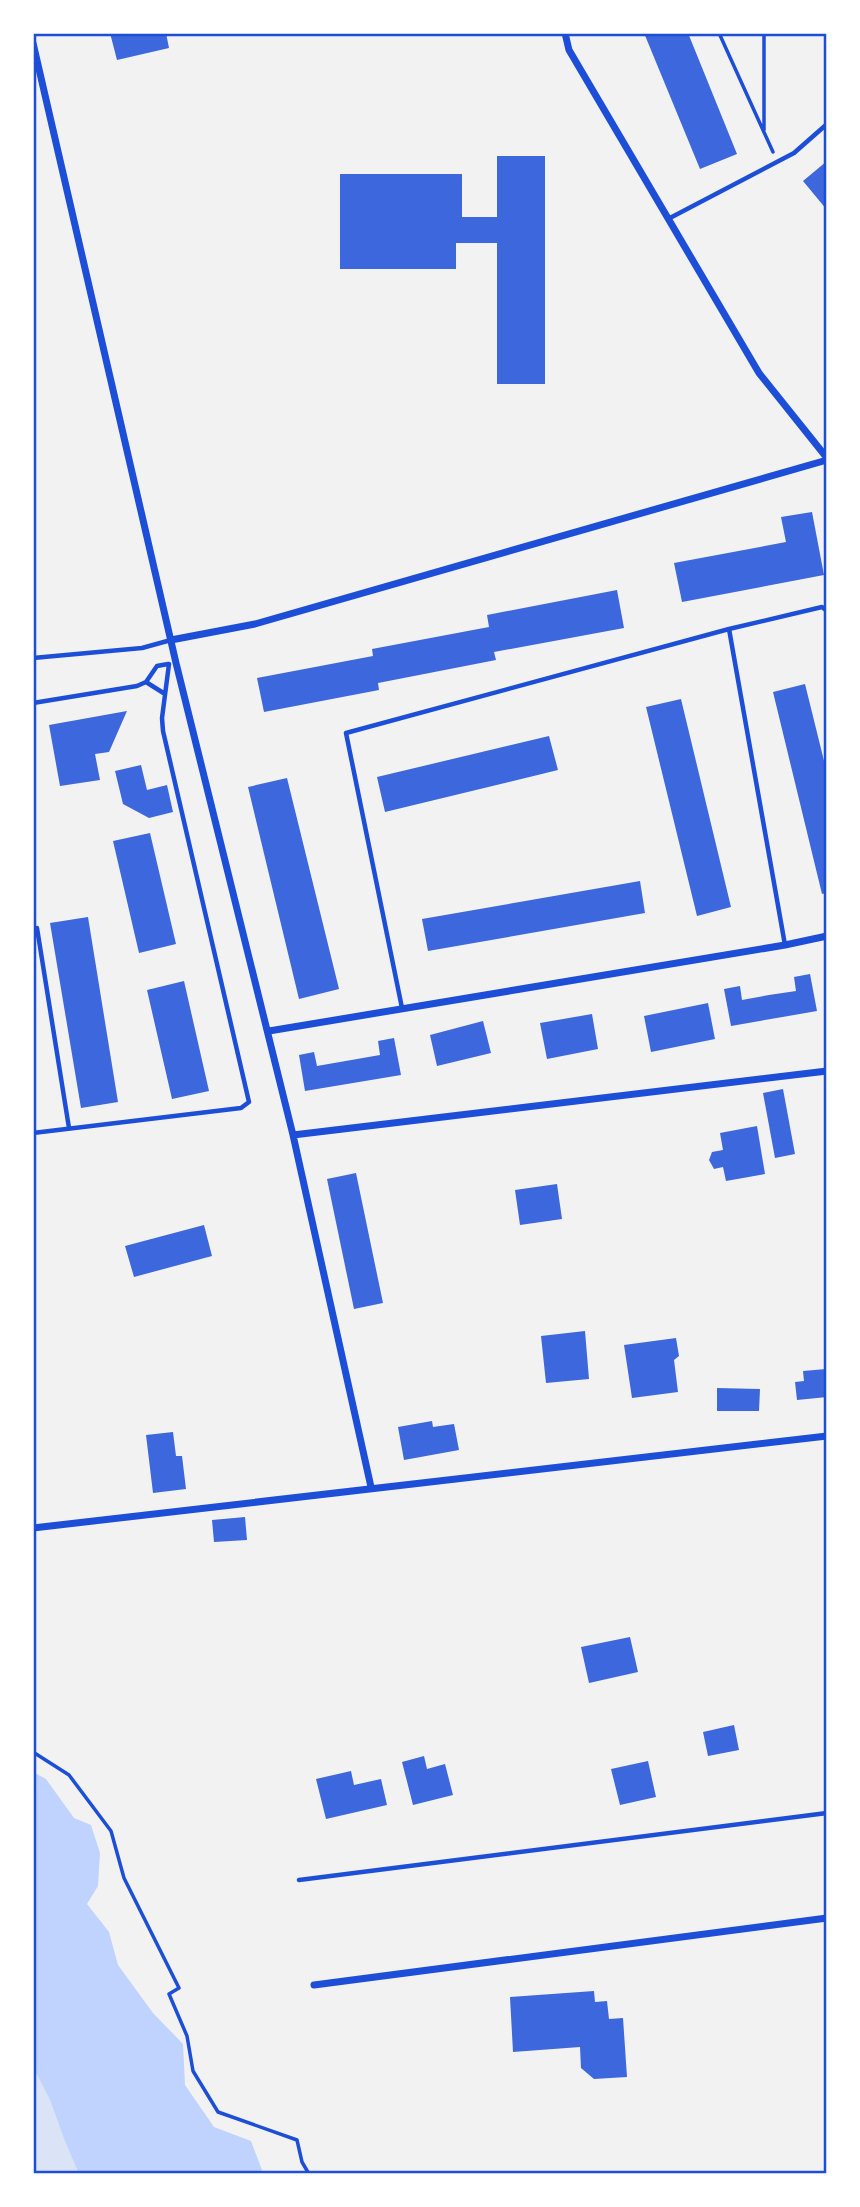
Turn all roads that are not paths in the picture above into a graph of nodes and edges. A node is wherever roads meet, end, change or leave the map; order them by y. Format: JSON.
{"nodes":[{"id":1,"x":565,"y":33,"type":"edge"},
{"id":2,"x":33,"y":43,"type":"edge"},
{"id":3,"x":827,"y":124,"type":"edge"},
{"id":4,"x":668,"y":219,"type":"junction"},
{"id":5,"x":827,"y":459,"type":"edge"},
{"id":6,"x":825,"y":608,"type":"edge"},
{"id":7,"x":729,"y":629,"type":"junction"},
{"id":8,"x":171,"y":640,"type":"junction"},
{"id":9,"x":33,"y":658,"type":"edge"},
{"id":10,"x":173,"y":664,"type":"junction"},
{"id":11,"x":146,"y":682,"type":"junction"},
{"id":12,"x":165,"y":694,"type":"junction"},
{"id":13,"x":33,"y":703,"type":"edge"},
{"id":14,"x":37,"y":928,"type":"dead end"},
{"id":15,"x":827,"y":936,"type":"edge"},
{"id":16,"x":785,"y":945,"type":"junction"},
{"id":17,"x":402,"y":1008,"type":"junction"},
{"id":18,"x":269,"y":1031,"type":"junction"},
{"id":19,"x":827,"y":1071,"type":"edge"},
{"id":20,"x":69,"y":1128,"type":"junction"},
{"id":21,"x":33,"y":1133,"type":"edge"},
{"id":22,"x":293,"y":1135,"type":"junction"},
{"id":23,"x":827,"y":1436,"type":"edge"},
{"id":24,"x":371,"y":1487,"type":"junction"},
{"id":25,"x":33,"y":1528,"type":"edge"},
{"id":26,"x":827,"y":1813,"type":"edge"},
{"id":27,"x":299,"y":1880,"type":"dead end"},
{"id":28,"x":827,"y":1918,"type":"edge"},
{"id":29,"x":314,"y":1985,"type":"dead end"}],
"edges":[{"from":1,"to":4,"type":"street"},
{"from":2,"to":8,"type":"street"},
{"from":3,"to":4,"type":"lane"},
{"from":4,"to":5,"type":"street"},
{"from":5,"to":8,"type":"street"},
{"from":6,"to":7,"type":"lane"},
{"from":7,"to":16,"type":"lane"},
{"from":7,"to":17,"type":"lane"},
{"from":8,"to":9,"type":"lane"},
{"from":8,"to":10,"type":"street"},
{"from":10,"to":11,"type":"lane"},
{"from":10,"to":12,"type":"lane"},
{"from":10,"to":18,"type":"street"},
{"from":11,"to":12,"type":"lane"},
{"from":11,"to":13,"type":"lane"},
{"from":12,"to":20,"type":"lane"},
{"from":14,"to":20,"type":"lane"},
{"from":15,"to":16,"type":"street"},
{"from":16,"to":17,"type":"street"},
{"from":17,"to":18,"type":"street"},
{"from":18,"to":22,"type":"street"},
{"from":19,"to":22,"type":"street"},
{"from":20,"to":21,"type":"lane"},
{"from":22,"to":24,"type":"street"},
{"from":23,"to":24,"type":"street"},
{"from":24,"to":25,"type":"street"},
{"from":26,"to":27,"type":"lane"},
{"from":28,"to":29,"type":"street"}]}
